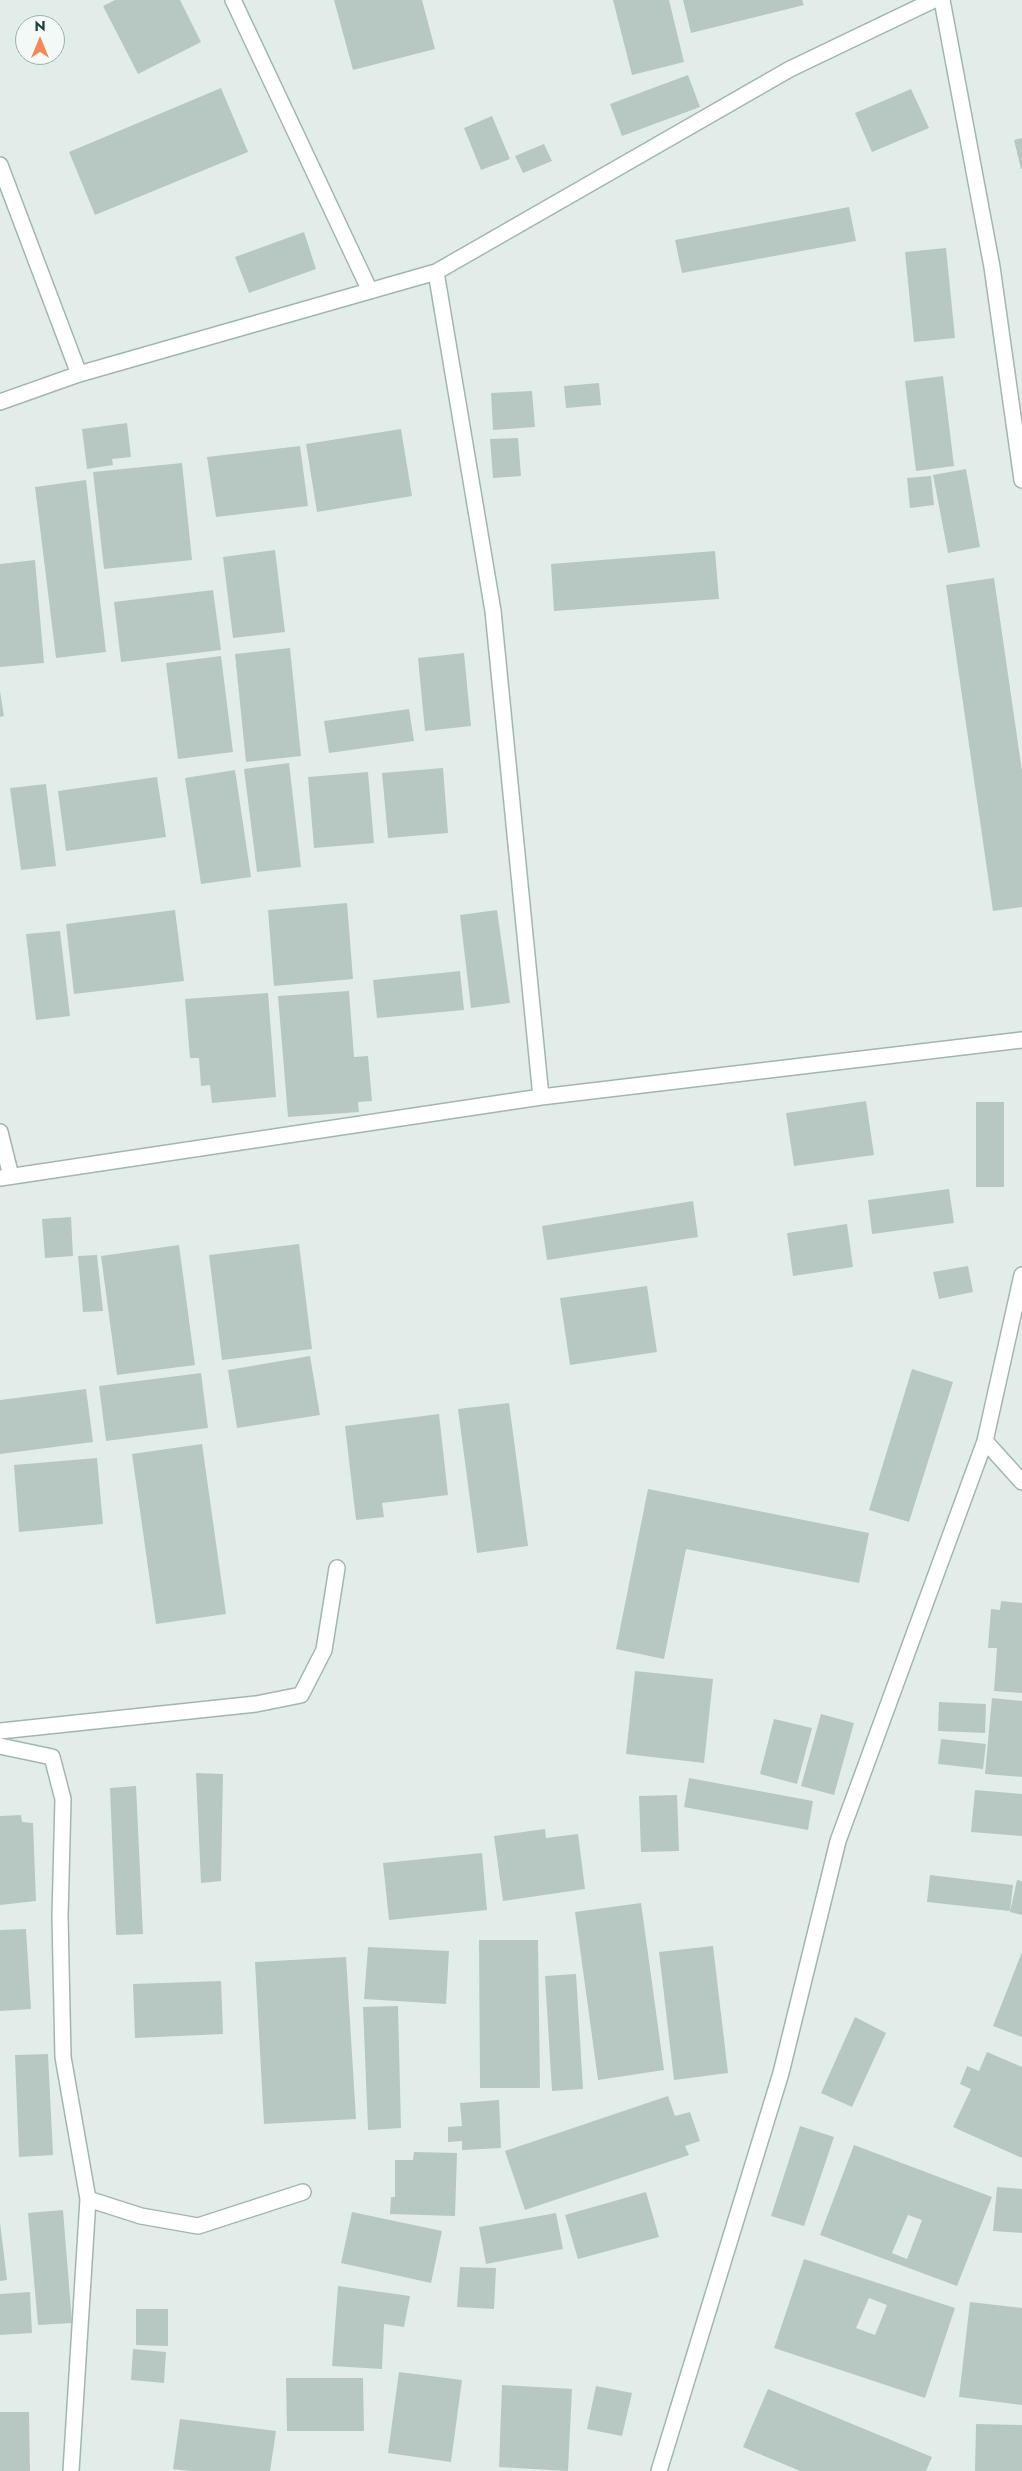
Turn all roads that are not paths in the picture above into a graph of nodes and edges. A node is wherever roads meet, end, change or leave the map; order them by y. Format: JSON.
{"nodes":[{"id":1,"x":233,"y":0,"type":"edge"},
{"id":2,"x":934,"y":0,"type":"edge"},
{"id":3,"x":942,"y":0,"type":"edge"},
{"id":4,"x":0,"y":165,"type":"edge"},
{"id":5,"x":436,"y":272,"type":"junction"},
{"id":6,"x":370,"y":291,"type":"junction"},
{"id":7,"x":79,"y":374,"type":"junction"},
{"id":8,"x":0,"y":402,"type":"edge"},
{"id":9,"x":1022,"y":480,"type":"edge"},
{"id":10,"x":1022,"y":1040,"type":"edge"},
{"id":11,"x":541,"y":1097,"type":"junction"},
{"id":12,"x":0,"y":1132,"type":"edge"},
{"id":13,"x":6,"y":1177,"type":"edge"},
{"id":14,"x":1022,"y":1275,"type":"edge"},
{"id":15,"x":985,"y":1441,"type":"junction"},
{"id":16,"x":1022,"y":1482,"type":"edge"},
{"id":17,"x":337,"y":1568,"type":"dead end"},
{"id":18,"x":0,"y":1731,"type":"edge"},
{"id":19,"x":0,"y":1746,"type":"edge"},
{"id":20,"x":303,"y":2192,"type":"dead end"},
{"id":21,"x":88,"y":2199,"type":"junction"},
{"id":22,"x":70,"y":2471,"type":"edge"},
{"id":23,"x":658,"y":2471,"type":"edge"}],
"edges":[{"from":1,"to":6,"type":"street"},
{"from":2,"to":5,"type":"street"},
{"from":3,"to":9,"type":"street"},
{"from":4,"to":7,"type":"street"},
{"from":5,"to":6,"type":"street"},
{"from":5,"to":11,"type":"street"},
{"from":6,"to":7,"type":"street"},
{"from":7,"to":8,"type":"street"},
{"from":10,"to":11,"type":"street"},
{"from":11,"to":13,"type":"street"},
{"from":12,"to":13,"type":"street"},
{"from":14,"to":15,"type":"street"},
{"from":15,"to":16,"type":"street"},
{"from":15,"to":23,"type":"street"},
{"from":17,"to":18,"type":"street"},
{"from":19,"to":21,"type":"street"},
{"from":20,"to":21,"type":"street"},
{"from":21,"to":22,"type":"street"}]}
